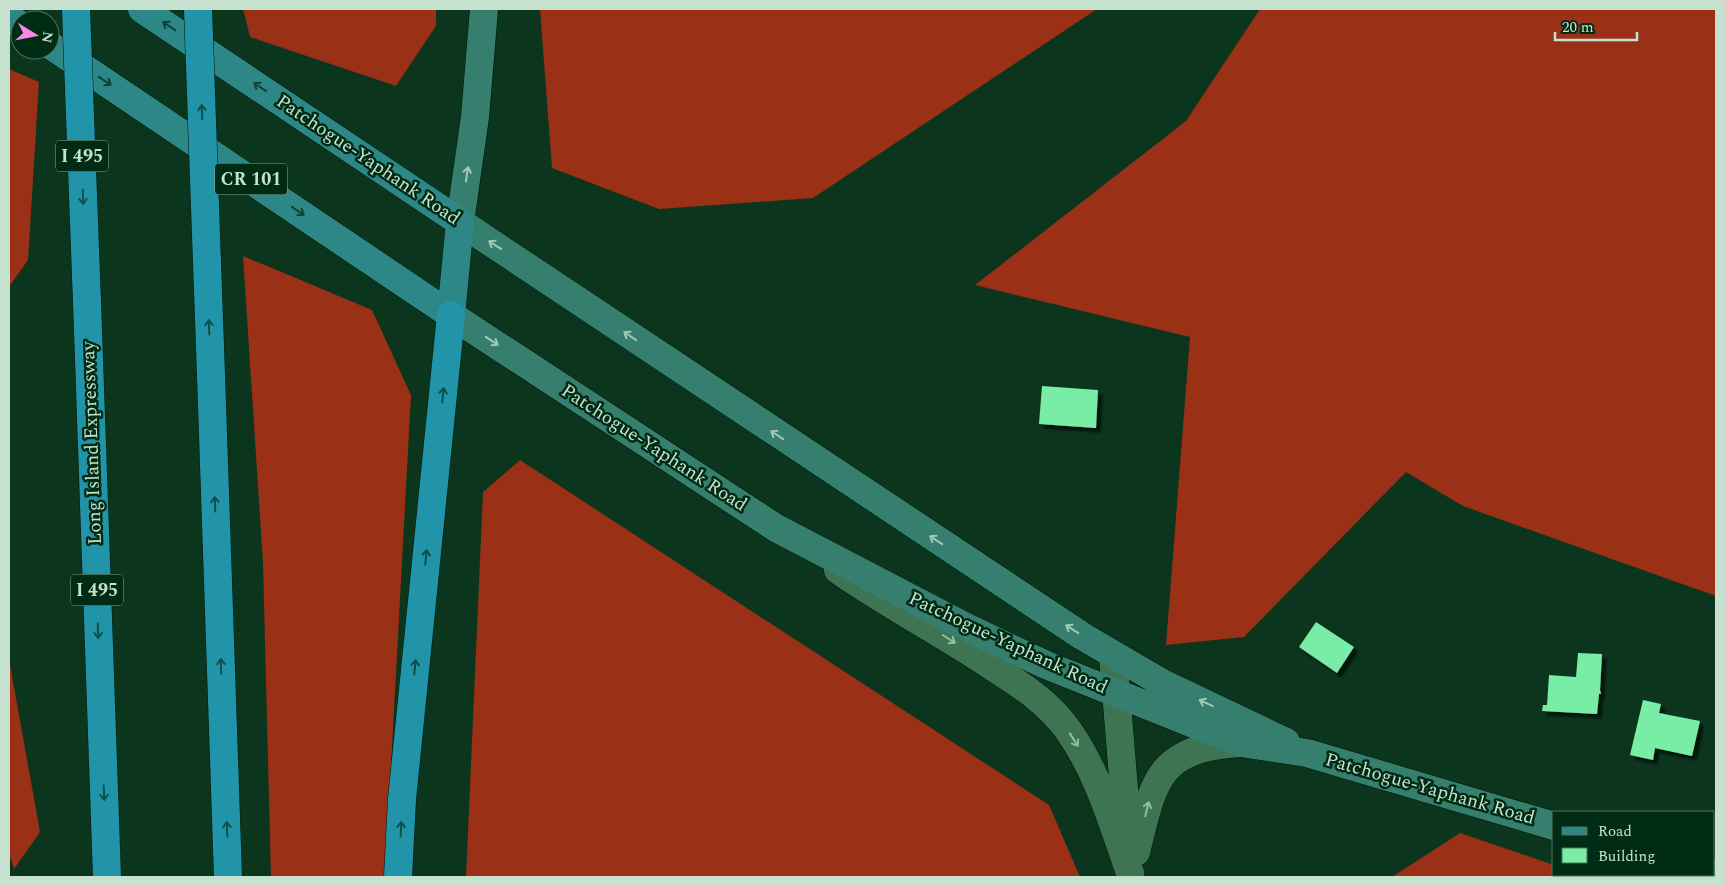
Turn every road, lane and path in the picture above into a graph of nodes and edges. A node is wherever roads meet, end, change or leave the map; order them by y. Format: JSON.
{"nodes":[{"id":1,"x":76,"y":9,"type":"edge"},
{"id":2,"x":142,"y":9,"type":"edge"},
{"id":3,"x":198,"y":9,"type":"edge"},
{"id":4,"x":484,"y":9,"type":"edge"},
{"id":5,"x":60,"y":52,"type":"edge"},
{"id":6,"x":460,"y":222,"type":"junction"},
{"id":7,"x":451,"y":315,"type":"junction"},
{"id":8,"x":776,"y":528,"type":"junction"},
{"id":9,"x":1113,"y":655,"type":"junction"},
{"id":10,"x":1116,"y":694,"type":"junction"},
{"id":11,"x":1241,"y":743,"type":"junction"},
{"id":12,"x":1307,"y":753,"type":"junction"},
{"id":13,"x":1552,"y":825,"type":"edge"},
{"id":14,"x":1131,"y":875,"type":"edge"},
{"id":15,"x":107,"y":877,"type":"edge"},
{"id":16,"x":228,"y":877,"type":"edge"},
{"id":17,"x":398,"y":877,"type":"edge"}],
"edges":[{"from":1,"to":15,"type":"highway","name":"Long Island Expressway","number":"I 495","one_way":true,"bridge":true},
{"from":6,"to":2,"type":"main road","name":"Patchogue-Yaphank Road","one_way":true},
{"from":16,"to":3,"type":"highway","one_way":true,"bridge":true},
{"from":6,"to":4,"type":"main road","one_way":true},
{"from":5,"to":7,"type":"main road","name":"Patchogue-Yaphank Road","number":"CR 101","one_way":true},
{"from":6,"to":7,"type":"main road"},
{"from":9,"to":6,"type":"main road","name":"Patchogue-Yaphank Road","one_way":true},
{"from":7,"to":8,"type":"main road","name":"Patchogue-Yaphank Road","number":"CR 101","one_way":true},
{"from":17,"to":7,"type":"highway","one_way":true},
{"from":8,"to":10,"type":"main road","name":"Patchogue-Yaphank Road","number":"CR 101"},
{"from":8,"to":14,"type":"street","one_way":true},
{"from":9,"to":10,"type":"street"},
{"from":12,"to":9,"type":"main road","name":"Patchogue-Yaphank Road","one_way":true},
{"from":10,"to":11,"type":"main road","name":"Patchogue-Yaphank Road"},
{"from":10,"to":14,"type":"street"},
{"from":11,"to":12,"type":"main road","name":"Patchogue-Yaphank Road"},
{"from":14,"to":11,"type":"street","one_way":true},
{"from":12,"to":13,"type":"main road","name":"Patchogue-Yaphank Road"}]}
